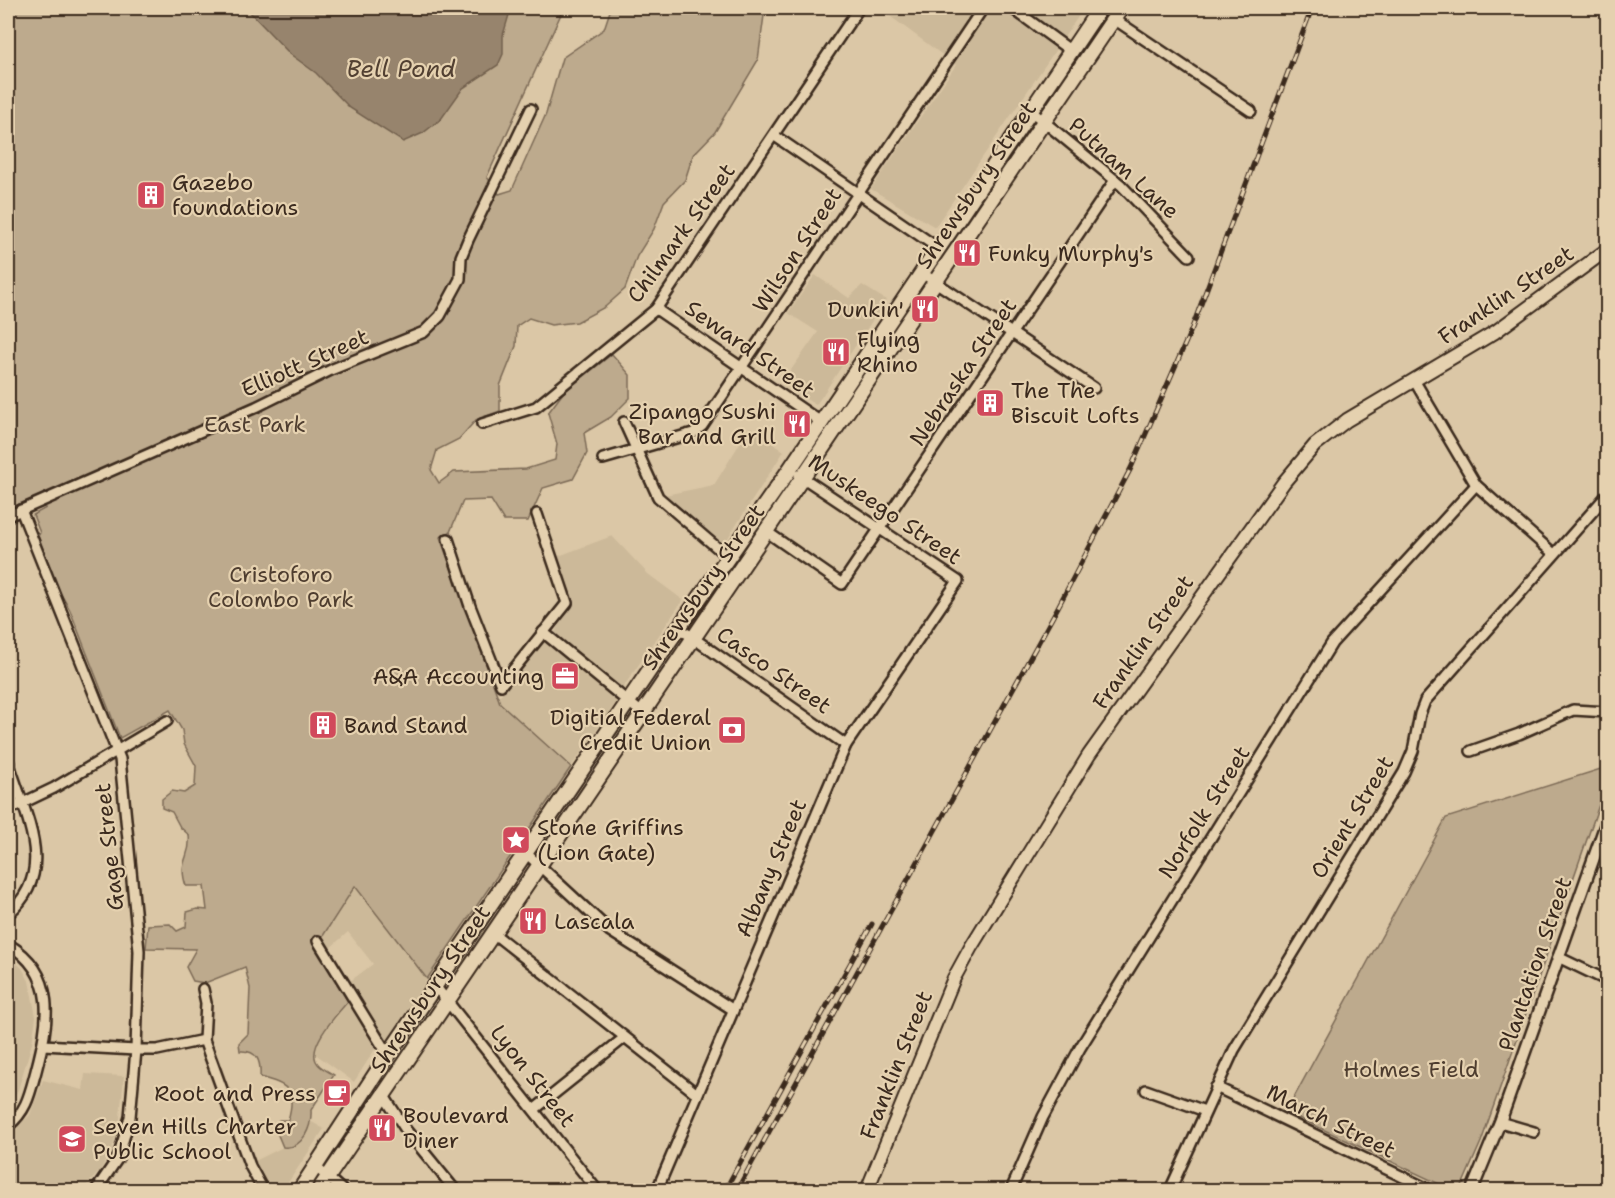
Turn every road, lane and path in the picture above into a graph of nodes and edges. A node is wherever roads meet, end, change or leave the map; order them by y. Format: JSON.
{"nodes":[{"id":1,"x":859,"y":8,"type":"edge"},
{"id":2,"x":983,"y":8,"type":"edge"},
{"id":3,"x":1012,"y":8,"type":"edge"},
{"id":4,"x":1100,"y":8,"type":"edge"},
{"id":5,"x":1118,"y":13,"type":"edge"},
{"id":6,"x":1071,"y":51,"type":"junction"},
{"id":7,"x":531,"y":109,"type":"dead end"},
{"id":8,"x":1031,"y":111,"type":"junction"},
{"id":9,"x":1251,"y":111,"type":"dead end"},
{"id":10,"x":1044,"y":122,"type":"junction"},
{"id":11,"x":775,"y":135,"type":"junction"},
{"id":12,"x":1115,"y":180,"type":"junction"},
{"id":13,"x":858,"y":192,"type":"junction"},
{"id":14,"x":938,"y":248,"type":"junction"},
{"id":15,"x":1608,"y":249,"type":"edge"},
{"id":16,"x":1189,"y":256,"type":"dead end"},
{"id":17,"x":922,"y":273,"type":"junction"},
{"id":18,"x":936,"y":282,"type":"junction"},
{"id":19,"x":656,"y":309,"type":"junction"},
{"id":20,"x":1012,"y":334,"type":"junction"},
{"id":21,"x":742,"y":368,"type":"junction"},
{"id":22,"x":1414,"y":380,"type":"junction"},
{"id":23,"x":1094,"y":388,"type":"dead end"},
{"id":24,"x":624,"y":422,"type":"dead end"},
{"id":25,"x":821,"y":422,"type":"junction"},
{"id":26,"x":482,"y":424,"type":"dead end"},
{"id":27,"x":638,"y":449,"type":"junction"},
{"id":28,"x":603,"y":459,"type":"dead end"},
{"id":29,"x":790,"y":469,"type":"junction"},
{"id":30,"x":804,"y":477,"type":"junction"},
{"id":31,"x":1476,"y":485,"type":"junction"},
{"id":32,"x":1608,"y":495,"type":"edge"},
{"id":33,"x":21,"y":510,"type":"junction"},
{"id":34,"x":537,"y":514,"type":"dead end"},
{"id":35,"x":8,"y":516,"type":"edge"},
{"id":36,"x":880,"y":529,"type":"junction"},
{"id":37,"x":767,"y":532,"type":"junction"},
{"id":38,"x":448,"y":538,"type":"dead end"},
{"id":39,"x":1554,"y":554,"type":"junction"},
{"id":40,"x":728,"y":557,"type":"junction"},
{"id":41,"x":958,"y":581,"type":"joint"},
{"id":42,"x":679,"y":628,"type":"junction"},
{"id":43,"x":543,"y":632,"type":"junction"},
{"id":44,"x":692,"y":637,"type":"junction"},
{"id":45,"x":627,"y":703,"type":"junction"},
{"id":46,"x":1608,"y":712,"type":"edge"},
{"id":47,"x":642,"y":713,"type":"junction"},
{"id":48,"x":167,"y":721,"type":"dead end"},
{"id":49,"x":846,"y":745,"type":"junction"},
{"id":50,"x":117,"y":749,"type":"junction"},
{"id":51,"x":1471,"y":751,"type":"dead end"},
{"id":52,"x":8,"y":760,"type":"edge"},
{"id":53,"x":23,"y":803,"type":"junction"},
{"id":54,"x":8,"y":810,"type":"edge"},
{"id":55,"x":1607,"y":821,"type":"edge"},
{"id":56,"x":527,"y":854,"type":"junction"},
{"id":57,"x":538,"y":865,"type":"junction"},
{"id":58,"x":8,"y":914,"type":"edge"},
{"id":59,"x":493,"y":933,"type":"junction"},
{"id":60,"x":318,"y":941,"type":"dead end"},
{"id":61,"x":8,"y":944,"type":"edge"},
{"id":62,"x":1558,"y":957,"type":"junction"},
{"id":63,"x":1608,"y":981,"type":"edge"},
{"id":64,"x":436,"y":987,"type":"junction"},
{"id":65,"x":203,"y":988,"type":"dead end"},
{"id":66,"x":448,"y":1000,"type":"junction"},
{"id":67,"x":732,"y":1009,"type":"junction"},
{"id":68,"x":624,"y":1038,"type":"junction"},
{"id":69,"x":204,"y":1040,"type":"junction"},
{"id":70,"x":43,"y":1045,"type":"junction"},
{"id":71,"x":136,"y":1050,"type":"junction"},
{"id":72,"x":388,"y":1056,"type":"junction"},
{"id":73,"x":1216,"y":1087,"type":"junction"},
{"id":74,"x":1146,"y":1090,"type":"dead end"},
{"id":75,"x":697,"y":1094,"type":"junction"},
{"id":76,"x":384,"y":1096,"type":"junction"},
{"id":77,"x":535,"y":1110,"type":"junction"},
{"id":78,"x":1205,"y":1111,"type":"junction"},
{"id":79,"x":1500,"y":1122,"type":"junction"},
{"id":80,"x":8,"y":1126,"type":"edge"},
{"id":81,"x":1534,"y":1132,"type":"dead end"},
{"id":82,"x":316,"y":1167,"type":"junction"},
{"id":83,"x":329,"y":1176,"type":"junction"},
{"id":84,"x":96,"y":1191,"type":"edge"},
{"id":85,"x":263,"y":1191,"type":"edge"},
{"id":86,"x":300,"y":1191,"type":"edge"},
{"id":87,"x":319,"y":1191,"type":"edge"},
{"id":88,"x":342,"y":1191,"type":"edge"},
{"id":89,"x":455,"y":1191,"type":"edge"},
{"id":90,"x":597,"y":1191,"type":"edge"},
{"id":91,"x":657,"y":1191,"type":"edge"},
{"id":92,"x":867,"y":1191,"type":"edge"},
{"id":93,"x":1011,"y":1191,"type":"edge"},
{"id":94,"x":1170,"y":1191,"type":"edge"},
{"id":95,"x":1430,"y":1191,"type":"edge"},
{"id":96,"x":1472,"y":1191,"type":"edge"}],
"edges":[{"from":1,"to":11,"type":"street","name":"Chilmark Street"},
{"from":2,"to":13,"type":"street","name":"Wilson Street"},
{"from":3,"to":6,"type":"street"},
{"from":4,"to":6,"type":"main road","name":"Shrewsbury Street"},
{"from":5,"to":9,"type":"street"},
{"from":5,"to":10,"type":"main road","name":"Shrewsbury Street"},
{"from":6,"to":8,"type":"main road","name":"Shrewsbury Street"},
{"from":7,"to":33,"type":"street","name":"Elliott Street"},
{"from":8,"to":10,"type":"street","name":"Putnam Lane"},
{"from":8,"to":14,"type":"main road","name":"Shrewsbury Street"},
{"from":10,"to":12,"type":"street","name":"Putnam Lane"},
{"from":10,"to":18,"type":"main road","name":"Shrewsbury Street"},
{"from":11,"to":13,"type":"street"},
{"from":11,"to":19,"type":"street","name":"Chilmark Street"},
{"from":12,"to":16,"type":"street","name":"Putnam Lane"},
{"from":12,"to":20,"type":"street","name":"Nebraska Street"},
{"from":13,"to":14,"type":"street"},
{"from":13,"to":21,"type":"street","name":"Wilson Street"},
{"from":14,"to":17,"type":"main road","name":"Shrewsbury Street"},
{"from":15,"to":22,"type":"main road","name":"Franklin Street"},
{"from":17,"to":18,"type":"street"},
{"from":17,"to":25,"type":"main road","name":"Shrewsbury Street"},
{"from":18,"to":20,"type":"street"},
{"from":18,"to":30,"type":"main road","name":"Shrewsbury Street"},
{"from":19,"to":21,"type":"street","name":"Seward Street"},
{"from":19,"to":26,"type":"street","name":"Chilmark Street"},
{"from":20,"to":23,"type":"street"},
{"from":20,"to":36,"type":"street","name":"Nebraska Street"},
{"from":21,"to":25,"type":"street","name":"Seward Street"},
{"from":21,"to":27,"type":"street","name":"Wilson Street"},
{"from":22,"to":31,"type":"street"},
{"from":22,"to":92,"type":"main road","name":"Franklin Street"},
{"from":24,"to":27,"type":"street"},
{"from":25,"to":29,"type":"main road","name":"Shrewsbury Street"},
{"from":27,"to":28,"type":"street","name":"Wilson Street"},
{"from":27,"to":40,"type":"street"},
{"from":29,"to":30,"type":"street","name":"Muskeego Street"},
{"from":29,"to":40,"type":"main road","name":"Shrewsbury Street"},
{"from":30,"to":36,"type":"street","name":"Muskeego Street"},
{"from":30,"to":37,"type":"main road","name":"Shrewsbury Street"},
{"from":31,"to":39,"type":"street"},
{"from":31,"to":93,"type":"street","name":"Norfolk Street"},
{"from":32,"to":39,"type":"street","name":"Orient Street"},
{"from":33,"to":35,"type":"street","name":"Elliott Street"},
{"from":33,"to":50,"type":"street","name":"Gage Street"},
{"from":34,"to":43,"type":"street"},
{"from":36,"to":37,"type":"street","name":"Nebraska Street"},
{"from":36,"to":41,"type":"street","name":"Muskeego Street"},
{"from":37,"to":44,"type":"main road","name":"Shrewsbury Street"},
{"from":38,"to":43,"type":"street"},
{"from":39,"to":73,"type":"street","name":"Orient Street"},
{"from":40,"to":42,"type":"main road","name":"Shrewsbury Street"},
{"from":41,"to":49,"type":"street","name":"Albany Street"},
{"from":42,"to":44,"type":"street","name":"Casco Street"},
{"from":42,"to":45,"type":"main road","name":"Shrewsbury Street"},
{"from":43,"to":45,"type":"street"},
{"from":44,"to":47,"type":"main road","name":"Shrewsbury Street"},
{"from":44,"to":49,"type":"street","name":"Casco Street"},
{"from":45,"to":47,"type":"street"},
{"from":45,"to":56,"type":"main road","name":"Shrewsbury Street"},
{"from":46,"to":51,"type":"street"},
{"from":47,"to":57,"type":"main road","name":"Shrewsbury Street"},
{"from":48,"to":50,"type":"street"},
{"from":49,"to":67,"type":"street","name":"Albany Street"},
{"from":50,"to":53,"type":"street"},
{"from":50,"to":71,"type":"street","name":"Gage Street"},
{"from":52,"to":53,"type":"street"},
{"from":53,"to":54,"type":"street"},
{"from":53,"to":58,"type":"street"},
{"from":55,"to":62,"type":"street","name":"Plantation Street"},
{"from":56,"to":57,"type":"street"},
{"from":56,"to":64,"type":"main road","name":"Shrewsbury Street"},
{"from":57,"to":59,"type":"main road","name":"Shrewsbury Street"},
{"from":57,"to":67,"type":"street"},
{"from":59,"to":66,"type":"main road","name":"Shrewsbury Street"},
{"from":59,"to":68,"type":"street"},
{"from":60,"to":72,"type":"street"},
{"from":61,"to":70,"type":"street"},
{"from":62,"to":63,"type":"street"},
{"from":62,"to":79,"type":"street","name":"Plantation Street"},
{"from":64,"to":66,"type":"street","name":"Lyon Street"},
{"from":64,"to":72,"type":"main road","name":"Shrewsbury Street"},
{"from":65,"to":69,"type":"street"},
{"from":66,"to":76,"type":"main road","name":"Shrewsbury Street"},
{"from":66,"to":77,"type":"street","name":"Lyon Street"},
{"from":67,"to":75,"type":"street","name":"Albany Street"},
{"from":68,"to":75,"type":"street"},
{"from":68,"to":77,"type":"street"},
{"from":69,"to":71,"type":"street"},
{"from":69,"to":85,"type":"street"},
{"from":70,"to":71,"type":"street"},
{"from":70,"to":80,"type":"street"},
{"from":71,"to":84,"type":"street","name":"Gage Street"},
{"from":72,"to":82,"type":"main road","name":"Shrewsbury Street"},
{"from":73,"to":78,"type":"street","name":"Orient Street"},
{"from":73,"to":95,"type":"street","name":"March Street"},
{"from":74,"to":78,"type":"street"},
{"from":75,"to":91,"type":"street","name":"Albany Street"},
{"from":76,"to":83,"type":"main road","name":"Shrewsbury Street"},
{"from":76,"to":89,"type":"street"},
{"from":77,"to":90,"type":"street","name":"Lyon Street"},
{"from":78,"to":94,"type":"street","name":"Orient Street"},
{"from":79,"to":81,"type":"street"},
{"from":79,"to":96,"type":"street","name":"Plantation Street"},
{"from":82,"to":83,"type":"street"},
{"from":82,"to":86,"type":"main road","name":"Shrewsbury Street"},
{"from":83,"to":87,"type":"main road","name":"Shrewsbury Street"},
{"from":83,"to":88,"type":"street"}]}
